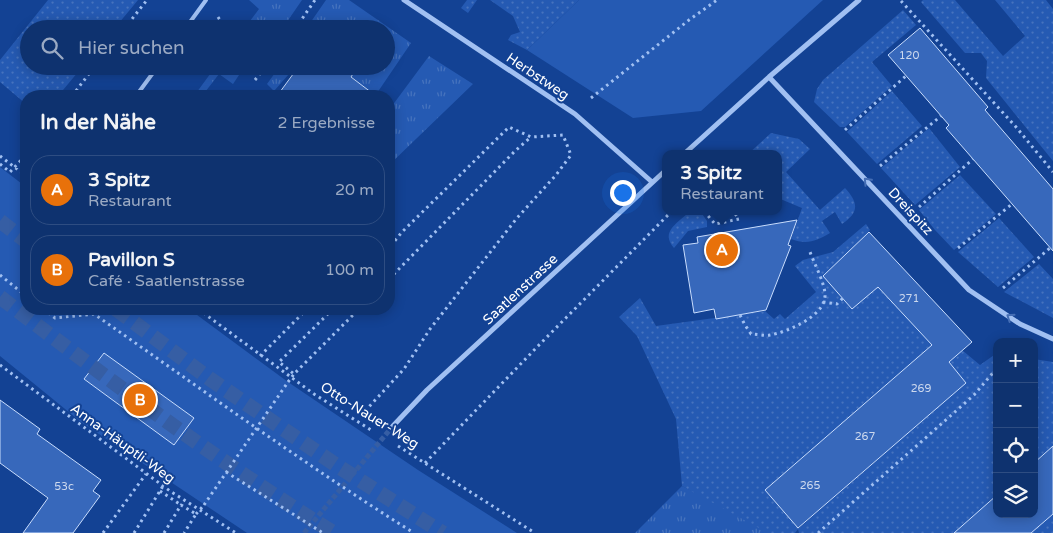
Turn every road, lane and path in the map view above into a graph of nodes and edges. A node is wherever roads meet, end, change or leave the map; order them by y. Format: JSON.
{"nodes":[{"id":1,"x":146,"y":0,"type":"edge"},
{"id":2,"x":206,"y":0,"type":"edge"},
{"id":3,"x":315,"y":0,"type":"edge"},
{"id":4,"x":404,"y":0,"type":"edge"},
{"id":5,"x":717,"y":0,"type":"edge"},
{"id":6,"x":859,"y":0,"type":"edge"},
{"id":7,"x":901,"y":0,"type":"edge"},
{"id":8,"x":131,"y":20,"type":"edge"},
{"id":9,"x":192,"y":20,"type":"edge"},
{"id":10,"x":301,"y":20,"type":"edge"},
{"id":11,"x":88,"y":75,"type":"edge"},
{"id":12,"x":151,"y":75,"type":"edge"},
{"id":13,"x":259,"y":75,"type":"edge"},
{"id":14,"x":907,"y":76,"type":"dead end"},
{"id":15,"x":769,"y":77,"type":"junction"},
{"id":16,"x":255,"y":80,"type":"dead end"},
{"id":17,"x":77,"y":90,"type":"edge"},
{"id":18,"x":140,"y":90,"type":"edge"},
{"id":19,"x":591,"y":98,"type":"dead end"},
{"id":20,"x":941,"y":116,"type":"dead end"},
{"id":21,"x":531,"y":137,"type":"junction"},
{"id":22,"x":832,"y":144,"type":"junction"},
{"id":23,"x":688,"y":150,"type":"edge"},
{"id":24,"x":0,"y":156,"type":"edge"},
{"id":25,"x":973,"y":160,"type":"dead end"},
{"id":26,"x":20,"y":162,"type":"edge"},
{"id":27,"x":0,"y":164,"type":"edge"},
{"id":28,"x":15,"y":168,"type":"junction"},
{"id":29,"x":20,"y":172,"type":"edge"},
{"id":30,"x":1053,"y":172,"type":"edge"},
{"id":31,"x":662,"y":173,"type":"edge"},
{"id":32,"x":866,"y":180,"type":"junction"},
{"id":33,"x":652,"y":182,"type":"junction"},
{"id":34,"x":1012,"y":204,"type":"dead end"},
{"id":35,"x":668,"y":215,"type":"edge"},
{"id":36,"x":707,"y":215,"type":"edge"},
{"id":37,"x":736,"y":215,"type":"edge"},
{"id":38,"x":904,"y":220,"type":"junction"},
{"id":39,"x":395,"y":241,"type":"edge"},
{"id":40,"x":1050,"y":248,"type":"dead end"},
{"id":41,"x":809,"y":250,"type":"dead end"},
{"id":42,"x":944,"y":262,"type":"junction"},
{"id":43,"x":395,"y":273,"type":"edge"},
{"id":44,"x":0,"y":275,"type":"edge"},
{"id":45,"x":20,"y":291,"type":"edge"},
{"id":46,"x":843,"y":298,"type":"dead end"},
{"id":47,"x":823,"y":302,"type":"junction"},
{"id":48,"x":990,"y":304,"type":"junction"},
{"id":49,"x":52,"y":315,"type":"edge"},
{"id":50,"x":84,"y":315,"type":"edge"},
{"id":51,"x":95,"y":315,"type":"edge"},
{"id":52,"x":206,"y":315,"type":"edge"},
{"id":53,"x":301,"y":315,"type":"edge"},
{"id":54,"x":327,"y":315,"type":"edge"},
{"id":55,"x":353,"y":315,"type":"edge"},
{"id":56,"x":740,"y":315,"type":"dead end"},
{"id":57,"x":1053,"y":339,"type":"edge"},
{"id":58,"x":260,"y":356,"type":"junction"},
{"id":59,"x":0,"y":365,"type":"edge"},
{"id":60,"x":993,"y":373,"type":"edge"},
{"id":61,"x":294,"y":374,"type":"junction"},
{"id":62,"x":365,"y":411,"type":"dead end"},
{"id":63,"x":256,"y":427,"type":"junction"},
{"id":64,"x":392,"y":427,"type":"tunnel mouth"},
{"id":65,"x":371,"y":430,"type":"dead end"},
{"id":66,"x":396,"y":445,"type":"dead end"},
{"id":67,"x":425,"y":463,"type":"junction"},
{"id":68,"x":226,"y":472,"type":"junction"},
{"id":69,"x":146,"y":474,"type":"junction"},
{"id":70,"x":163,"y":486,"type":"junction"},
{"id":71,"x":160,"y":491,"type":"junction"},
{"id":72,"x":181,"y":505,"type":"junction"},
{"id":73,"x":196,"y":514,"type":"junction"},
{"id":74,"x":103,"y":533,"type":"edge"},
{"id":75,"x":134,"y":533,"type":"edge"},
{"id":76,"x":164,"y":533,"type":"edge"},
{"id":77,"x":184,"y":533,"type":"edge"},
{"id":78,"x":236,"y":533,"type":"edge"},
{"id":79,"x":323,"y":533,"type":"edge"},
{"id":80,"x":414,"y":533,"type":"edge"},
{"id":81,"x":535,"y":533,"type":"edge"},
{"id":82,"x":818,"y":533,"type":"edge"}],
"edges":[{"from":1,"to":8,"type":"path"},
{"from":2,"to":9,"type":"lane"},
{"from":3,"to":10,"type":"path"},
{"from":4,"to":33,"type":"street","name":"Herbstweg"},
{"from":5,"to":19,"type":"path"},
{"from":6,"to":15,"type":"street"},
{"from":7,"to":30,"type":"path"},
{"from":11,"to":17,"type":"path"},
{"from":12,"to":18,"type":"lane"},
{"from":13,"to":16,"type":"path"},
{"from":14,"to":22,"type":"path"},
{"from":15,"to":22,"type":"street","name":"Dreispitz"},
{"from":15,"to":23,"type":"street"},
{"from":20,"to":32,"type":"path"},
{"from":21,"to":39,"type":"path"},
{"from":21,"to":43,"type":"path"},
{"from":21,"to":62,"type":"path"},
{"from":22,"to":32,"type":"street","name":"Dreispitz"},
{"from":24,"to":28,"type":"path"},
{"from":25,"to":38,"type":"path"},
{"from":26,"to":28,"type":"path"},
{"from":27,"to":28,"type":"path"},
{"from":28,"to":29,"type":"path"},
{"from":31,"to":33,"type":"street","name":"Saatlenstrasse"},
{"from":38,"to":32,"type":"street","name":"Dreispitz","one_way":true},
{"from":33,"to":64,"type":"street","name":"Saatlenstrasse"},
{"from":34,"to":42,"type":"path"},
{"from":35,"to":67,"type":"path"},
{"from":36,"to":37,"type":"path"},
{"from":38,"to":42,"type":"street","name":"Dreispitz"},
{"from":40,"to":48,"type":"path"},
{"from":41,"to":47,"type":"path"},
{"from":42,"to":48,"type":"street","name":"Dreispitz"},
{"from":44,"to":45,"type":"path"},
{"from":46,"to":47,"type":"path"},
{"from":47,"to":56,"type":"path"},
{"from":57,"to":48,"type":"street","name":"Dreispitz","one_way":true},
{"from":49,"to":50,"type":"path"},
{"from":51,"to":63,"type":"path"},
{"from":52,"to":58,"type":"path","name":"Otto-Nauer-Weg"},
{"from":53,"to":58,"type":"path"},
{"from":54,"to":61,"type":"path"},
{"from":55,"to":61,"type":"path"},
{"from":58,"to":65,"type":"path","name":"Otto-Nauer-Weg"},
{"from":59,"to":69,"type":"path","name":"Anna-Häuptli-Weg"},
{"from":60,"to":82,"type":"path"},
{"from":61,"to":63,"type":"path","bridge":true},
{"from":63,"to":68,"type":"path"},
{"from":63,"to":80,"type":"path"},
{"from":66,"to":67,"type":"path","name":"Otto-Nauer-Weg"},
{"from":67,"to":81,"type":"path","name":"Otto-Nauer-Weg"},
{"from":68,"to":73,"type":"path","bridge":true},
{"from":68,"to":79,"type":"path"},
{"from":69,"to":70,"type":"path","name":"Anna-Häuptli-Weg"},
{"from":69,"to":74,"type":"path"},
{"from":70,"to":71,"type":"path"},
{"from":70,"to":78,"type":"path","name":"Anna-Häuptli-Weg"},
{"from":71,"to":72,"type":"path"},
{"from":71,"to":75,"type":"path"},
{"from":72,"to":73,"type":"path"},
{"from":72,"to":76,"type":"path"},
{"from":73,"to":77,"type":"path"}]}
